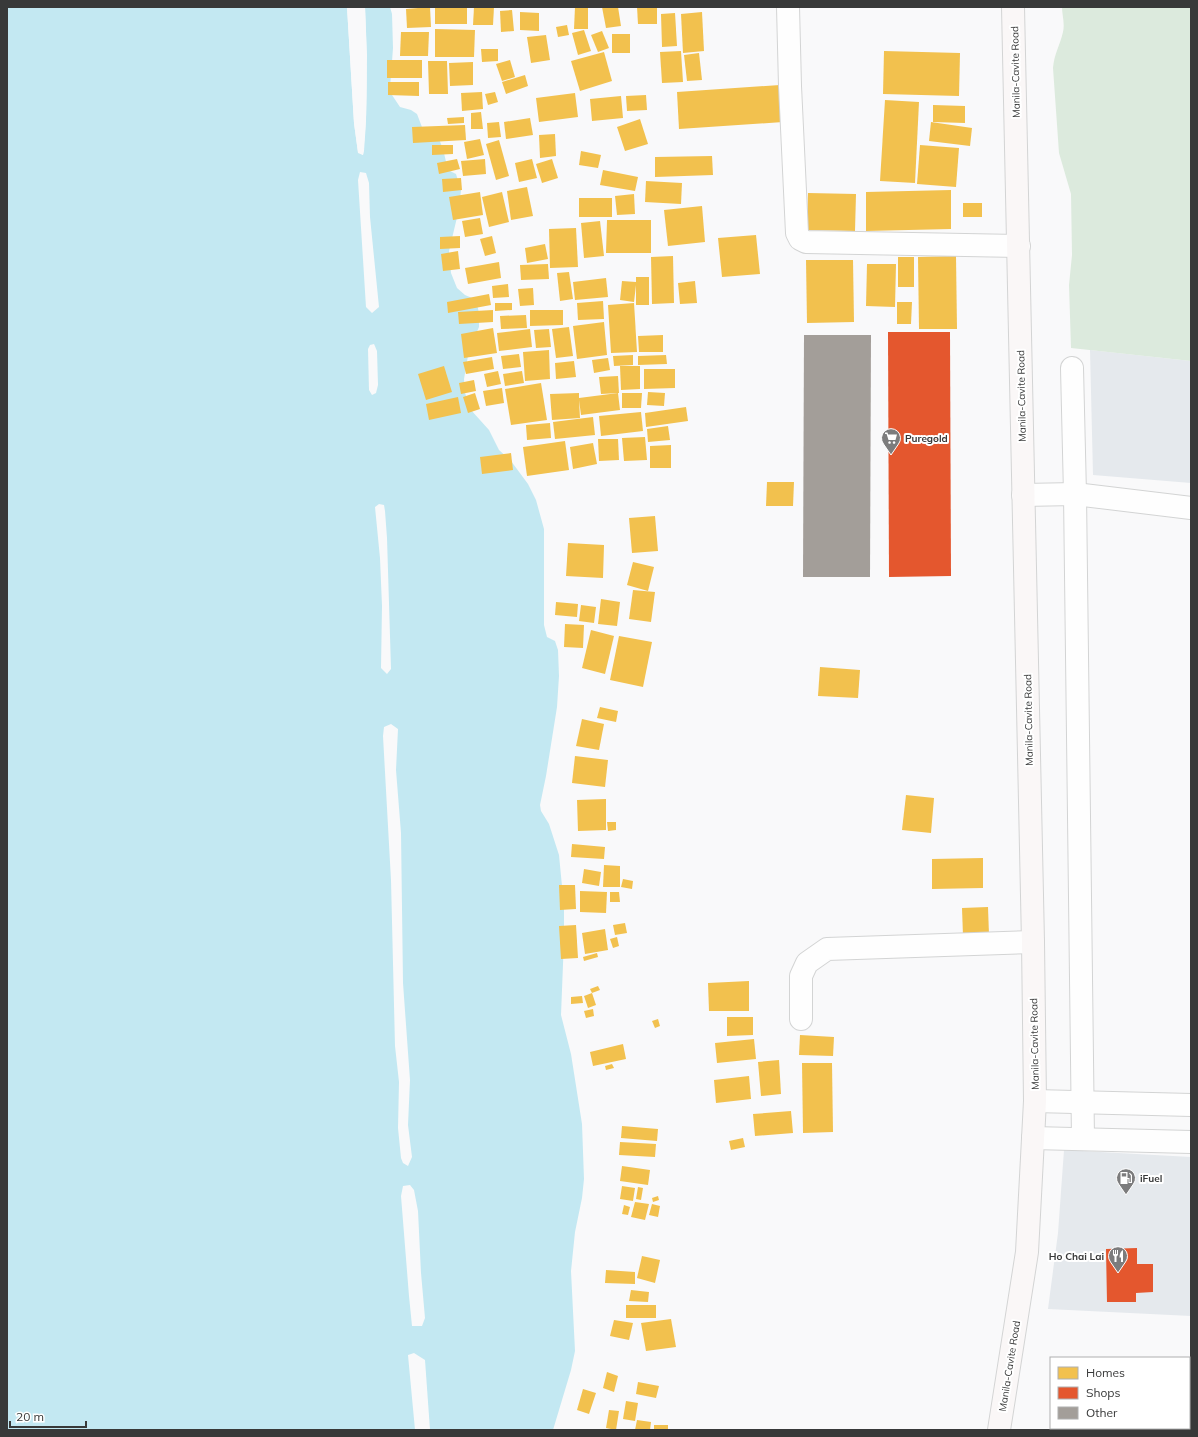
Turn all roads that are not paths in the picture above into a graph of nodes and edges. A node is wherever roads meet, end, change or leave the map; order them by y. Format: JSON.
{"nodes":[{"id":1,"x":788,"y":7,"type":"edge"},
{"id":2,"x":1013,"y":7,"type":"edge"},
{"id":3,"x":1019,"y":246,"type":"junction"},
{"id":4,"x":1072,"y":368,"type":"dead end"},
{"id":5,"x":1075,"y":494,"type":"junction"},
{"id":6,"x":1023,"y":495,"type":"junction"},
{"id":7,"x":1191,"y":508,"type":"edge"},
{"id":8,"x":1033,"y":942,"type":"junction"},
{"id":9,"x":801,"y":1020,"type":"dead end"},
{"id":10,"x":1035,"y":1101,"type":"junction"},
{"id":11,"x":1083,"y":1103,"type":"junction"},
{"id":12,"x":1191,"y":1105,"type":"edge"},
{"id":13,"x":1033,"y":1138,"type":"junction"},
{"id":14,"x":1083,"y":1139,"type":"junction"},
{"id":15,"x":1191,"y":1142,"type":"edge"},
{"id":16,"x":999,"y":1430,"type":"edge"}],
"edges":[{"from":1,"to":3,"type":"street"},
{"from":2,"to":3,"type":"main road","name":"Manila-Cavite Road"},
{"from":3,"to":6,"type":"main road","name":"Manila-Cavite Road"},
{"from":4,"to":5,"type":"street"},
{"from":5,"to":6,"type":"street"},
{"from":5,"to":7,"type":"street"},
{"from":5,"to":11,"type":"street"},
{"from":6,"to":8,"type":"main road","name":"Manila-Cavite Road"},
{"from":8,"to":9,"type":"street"},
{"from":8,"to":10,"type":"main road","name":"Manila-Cavite Road"},
{"from":10,"to":11,"type":"street"},
{"from":10,"to":13,"type":"main road","name":"Manila-Cavite Road"},
{"from":11,"to":12,"type":"street"},
{"from":11,"to":14,"type":"street"},
{"from":13,"to":14,"type":"street"},
{"from":13,"to":16,"type":"main road","name":"Manila-Cavite Road"},
{"from":14,"to":15,"type":"street"}]}
